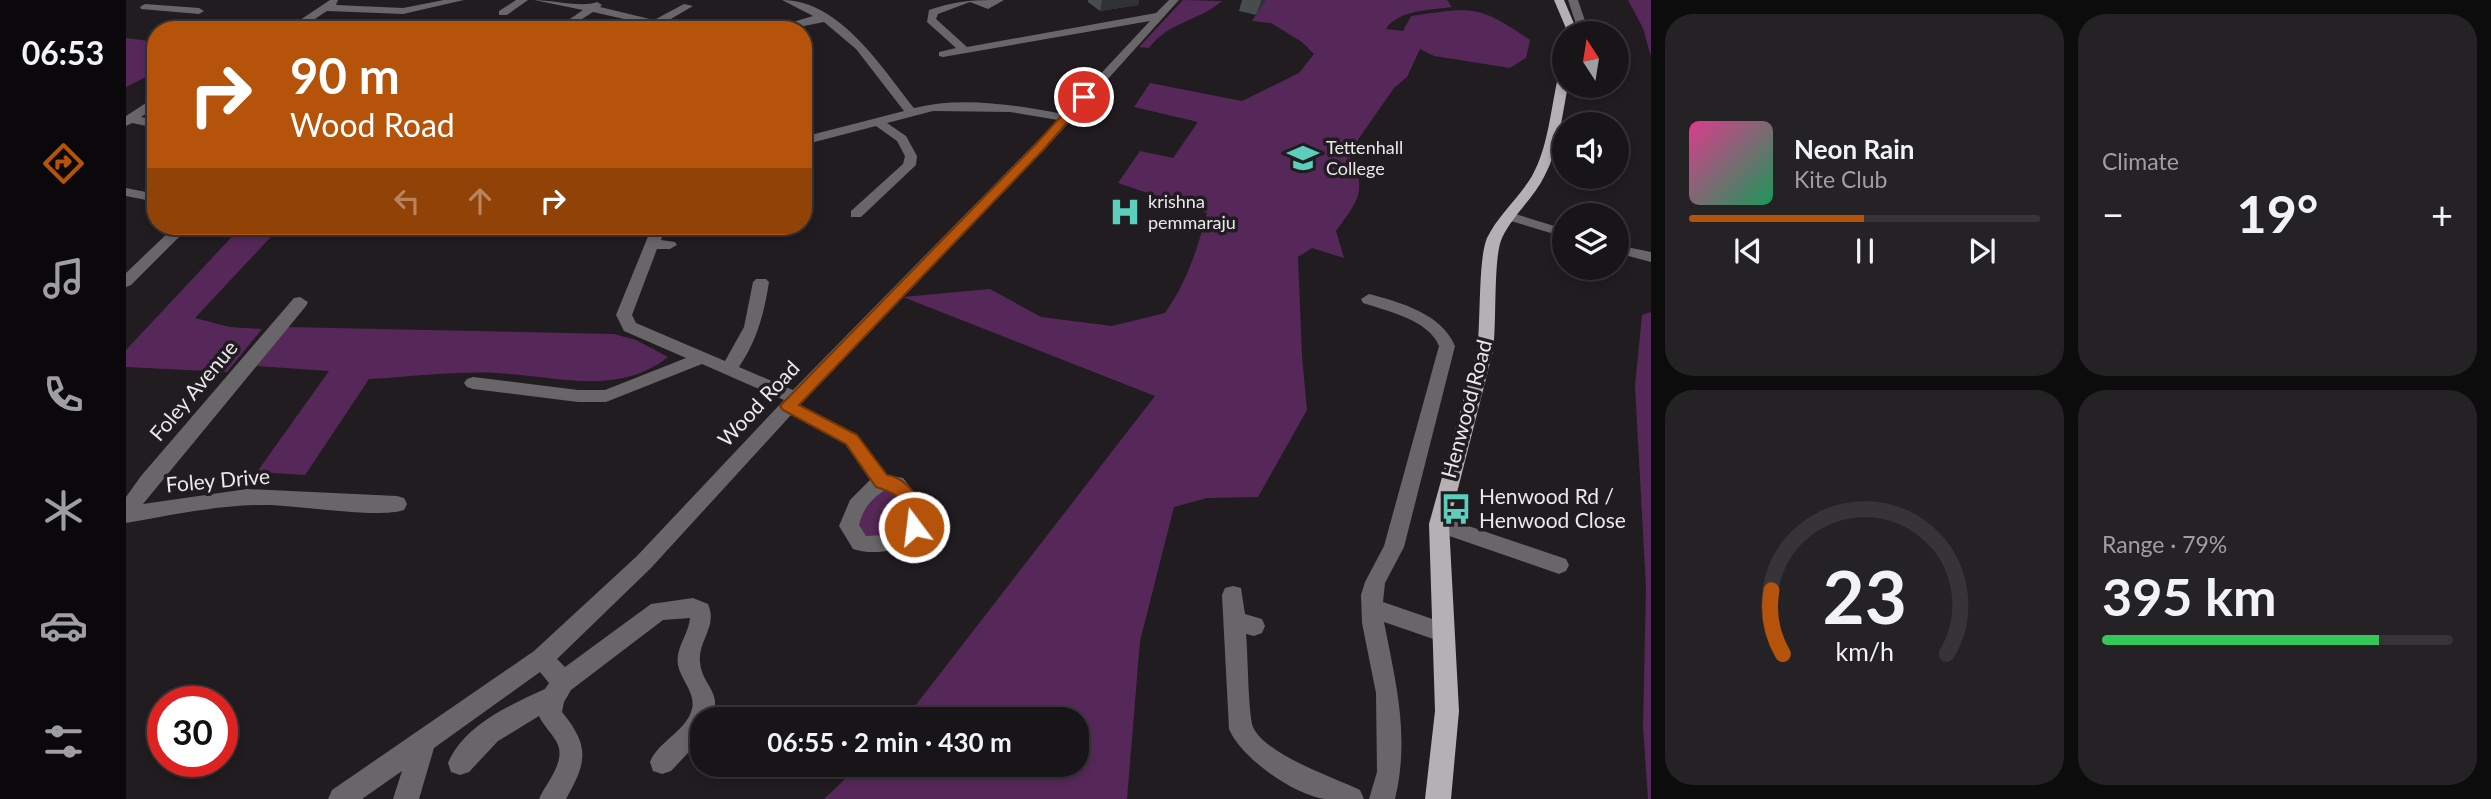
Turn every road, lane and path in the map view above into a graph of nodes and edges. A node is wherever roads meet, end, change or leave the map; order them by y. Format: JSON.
{"nodes":[{"id":1,"x":186,"y":0,"type":"edge"},
{"id":2,"x":336,"y":0,"type":"edge"},
{"id":3,"x":459,"y":0,"type":"edge"},
{"id":4,"x":523,"y":0,"type":"edge"},
{"id":5,"x":539,"y":0,"type":"edge"},
{"id":6,"x":606,"y":0,"type":"edge"},
{"id":7,"x":965,"y":0,"type":"edge"},
{"id":8,"x":973,"y":0,"type":"edge"},
{"id":9,"x":999,"y":0,"type":"edge"},
{"id":10,"x":1174,"y":0,"type":"edge"},
{"id":11,"x":1559,"y":0,"type":"edge"},
{"id":12,"x":1573,"y":0,"type":"edge"},
{"id":13,"x":792,"y":1,"type":"edge"},
{"id":14,"x":948,"y":3,"type":"edge"},
{"id":15,"x":688,"y":6,"type":"dead end"},
{"id":16,"x":145,"y":7,"type":"dead end"},
{"id":17,"x":327,"y":8,"type":"junction"},
{"id":18,"x":593,"y":8,"type":"junction"},
{"id":19,"x":169,"y":9,"type":"junction"},
{"id":20,"x":199,"y":11,"type":"dead end"},
{"id":21,"x":503,"y":13,"type":"dead end"},
{"id":22,"x":1158,"y":16,"type":"junction"},
{"id":23,"x":822,"y":17,"type":"junction"},
{"id":24,"x":305,"y":21,"type":"edge"},
{"id":25,"x":574,"y":21,"type":"edge"},
{"id":26,"x":648,"y":21,"type":"edge"},
{"id":27,"x":660,"y":21,"type":"edge"},
{"id":28,"x":806,"y":21,"type":"edge"},
{"id":29,"x":1568,"y":21,"type":"edge"},
{"id":30,"x":1580,"y":21,"type":"edge"},
{"id":31,"x":963,"y":48,"type":"junction"},
{"id":32,"x":943,"y":54,"type":"dead end"},
{"id":33,"x":1559,"y":98,"type":"edge"},
{"id":34,"x":147,"y":108,"type":"edge"},
{"id":35,"x":910,"y":111,"type":"junction"},
{"id":36,"x":1065,"y":118,"type":"junction"},
{"id":37,"x":128,"y":120,"type":"edge"},
{"id":38,"x":877,"y":121,"type":"junction"},
{"id":39,"x":147,"y":123,"type":"edge"},
{"id":40,"x":812,"y":140,"type":"edge"},
{"id":41,"x":126,"y":192,"type":"edge"},
{"id":42,"x":147,"y":196,"type":"edge"},
{"id":43,"x":856,"y":207,"type":"dead end"},
{"id":44,"x":1509,"y":216,"type":"junction"},
{"id":45,"x":1552,"y":229,"type":"edge"},
{"id":46,"x":174,"y":235,"type":"edge"},
{"id":47,"x":670,"y":245,"type":"dead end"},
{"id":48,"x":1629,"y":251,"type":"edge"},
{"id":49,"x":1651,"y":257,"type":"edge"},
{"id":50,"x":763,"y":279,"type":"dead end"},
{"id":51,"x":126,"y":282,"type":"edge"},
{"id":52,"x":1368,"y":297,"type":"dead end"},
{"id":53,"x":300,"y":302,"type":"dead end"},
{"id":54,"x":701,"y":358,"type":"junction"},
{"id":55,"x":729,"y":368,"type":"junction"},
{"id":56,"x":473,"y":383,"type":"dead end"},
{"id":57,"x":792,"y":402,"type":"junction"},
{"id":58,"x":882,"y":482,"type":"dead end"},
{"id":59,"x":397,"y":504,"type":"dead end"},
{"id":60,"x":126,"y":514,"type":"edge"},
{"id":61,"x":1439,"y":524,"type":"junction"},
{"id":62,"x":1559,"y":565,"type":"dead end"},
{"id":63,"x":1233,"y":595,"type":"dead end"},
{"id":64,"x":1371,"y":608,"type":"junction"},
{"id":65,"x":1442,"y":632,"type":"junction"},
{"id":66,"x":542,"y":658,"type":"junction"},
{"id":67,"x":557,"y":690,"type":"junction"},
{"id":68,"x":424,"y":740,"type":"junction"},
{"id":69,"x":662,"y":762,"type":"dead end"},
{"id":70,"x":460,"y":763,"type":"dead end"},
{"id":71,"x":341,"y":799,"type":"edge"},
{"id":72,"x":406,"y":799,"type":"edge"},
{"id":73,"x":552,"y":799,"type":"edge"},
{"id":74,"x":1351,"y":799,"type":"edge"},
{"id":75,"x":1382,"y":799,"type":"edge"},
{"id":76,"x":1438,"y":799,"type":"edge"}],
"edges":[{"from":1,"to":19,"type":"street"},
{"from":2,"to":17,"type":"street"},
{"from":3,"to":17,"type":"street"},
{"from":4,"to":21,"type":"street"},
{"from":5,"to":18,"type":"street"},
{"from":6,"to":18,"type":"street"},
{"from":7,"to":14,"type":"street"},
{"from":8,"to":9,"type":"street"},
{"from":10,"to":22,"type":"street","name":"Wood Road"},
{"from":11,"to":29,"type":"main road"},
{"from":12,"to":30,"type":"street"},
{"from":13,"to":23,"type":"street"},
{"from":14,"to":31,"type":"street"},
{"from":15,"to":27,"type":"street"},
{"from":16,"to":19,"type":"street"},
{"from":17,"to":24,"type":"street"},
{"from":18,"to":25,"type":"street"},
{"from":18,"to":26,"type":"street"},
{"from":19,"to":20,"type":"street"},
{"from":22,"to":31,"type":"street"},
{"from":22,"to":36,"type":"street","name":"Wood Road"},
{"from":23,"to":28,"type":"street"},
{"from":23,"to":35,"type":"street"},
{"from":31,"to":32,"type":"street"},
{"from":33,"to":44,"type":"main road","name":"Henwood Road"},
{"from":34,"to":37,"type":"street"},
{"from":35,"to":36,"type":"street"},
{"from":35,"to":38,"type":"street"},
{"from":36,"to":57,"type":"street","name":"Wood Road"},
{"from":37,"to":39,"type":"street"},
{"from":38,"to":40,"type":"street"},
{"from":38,"to":43,"type":"street"},
{"from":41,"to":42,"type":"street"},
{"from":44,"to":45,"type":"street"},
{"from":44,"to":61,"type":"main road","name":"Henwood Road"},
{"from":46,"to":51,"type":"street"},
{"from":47,"to":54,"type":"street"},
{"from":48,"to":49,"type":"street"},
{"from":50,"to":55,"type":"street"},
{"from":52,"to":64,"type":"street","name":"Henwood Road"},
{"from":53,"to":60,"type":"street","name":"Foley Avenue"},
{"from":54,"to":55,"type":"street"},
{"from":54,"to":56,"type":"street"},
{"from":55,"to":57,"type":"street"},
{"from":57,"to":58,"type":"street"},
{"from":57,"to":66,"type":"street","name":"Wood Road"},
{"from":59,"to":60,"type":"street","name":"Foley Drive"},
{"from":61,"to":62,"type":"street"},
{"from":61,"to":65,"type":"main road","name":"Henwood Road"},
{"from":63,"to":74,"type":"street"},
{"from":64,"to":65,"type":"street"},
{"from":64,"to":75,"type":"street","name":"Henwood Road"},
{"from":65,"to":76,"type":"main road","name":"Henwood Road"},
{"from":66,"to":67,"type":"street"},
{"from":66,"to":68,"type":"street","name":"Wood Road"},
{"from":67,"to":69,"type":"street"},
{"from":67,"to":70,"type":"street"},
{"from":67,"to":73,"type":"street"},
{"from":68,"to":71,"type":"street","name":"Wood Road"},
{"from":68,"to":72,"type":"street"}]}
